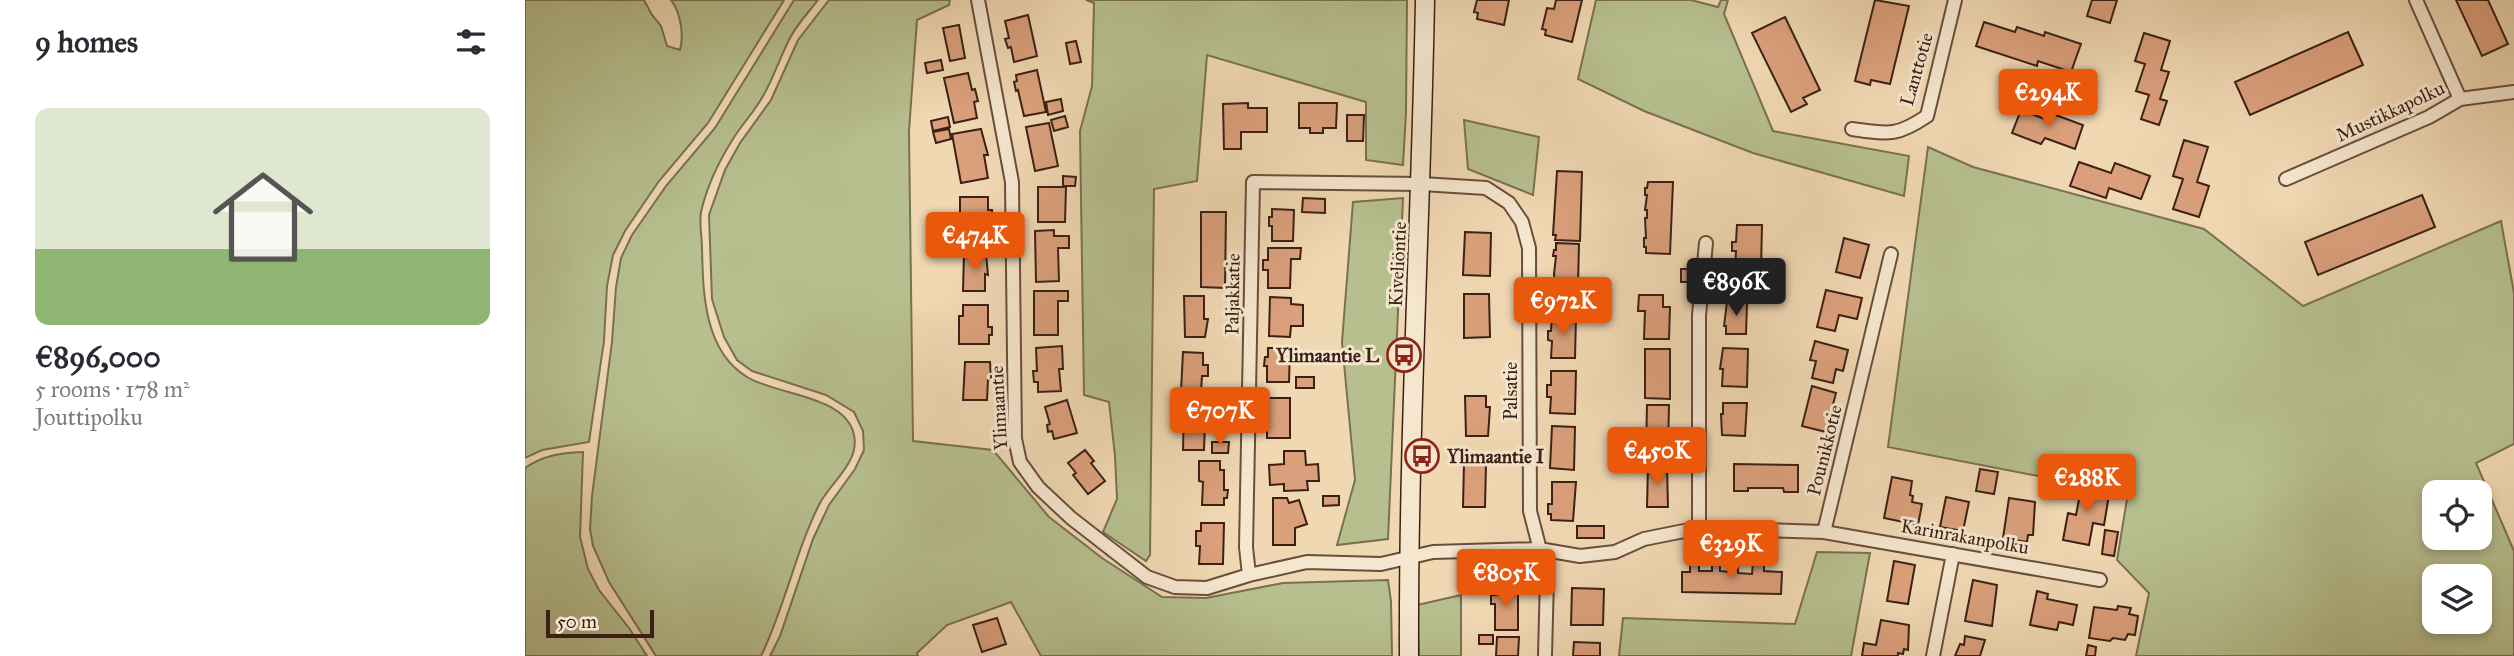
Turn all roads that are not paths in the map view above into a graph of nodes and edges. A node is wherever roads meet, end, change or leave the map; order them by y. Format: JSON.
{"nodes":[{"id":1,"x":978,"y":0,"type":"edge"},
{"id":2,"x":1425,"y":0,"type":"edge"},
{"id":3,"x":1955,"y":0,"type":"edge"},
{"id":4,"x":2416,"y":0,"type":"edge"},
{"id":5,"x":2514,"y":92,"type":"edge"},
{"id":6,"x":2460,"y":99,"type":"junction"},
{"id":7,"x":1852,"y":129,"type":"dead end"},
{"id":8,"x":2286,"y":179,"type":"dead end"},
{"id":9,"x":1422,"y":184,"type":"junction"},
{"id":10,"x":1706,"y":243,"type":"dead end"},
{"id":11,"x":1891,"y":254,"type":"dead end"},
{"id":12,"x":1699,"y":528,"type":"junction"},
{"id":13,"x":1823,"y":532,"type":"junction"},
{"id":14,"x":1539,"y":549,"type":"junction"},
{"id":15,"x":1953,"y":554,"type":"junction"},
{"id":16,"x":1408,"y":556,"type":"junction"},
{"id":17,"x":1249,"y":575,"type":"junction"},
{"id":18,"x":2100,"y":580,"type":"dead end"},
{"id":19,"x":1409,"y":656,"type":"edge"},
{"id":20,"x":1545,"y":656,"type":"edge"},
{"id":21,"x":1933,"y":656,"type":"edge"}],
"edges":[{"from":1,"to":17,"type":"street","name":"Ylimaantie"},
{"from":2,"to":9,"type":"street","name":"Kiveliöntie"},
{"from":3,"to":7,"type":"street","name":"Lanttotie"},
{"from":4,"to":6,"type":"street"},
{"from":5,"to":6,"type":"street","name":"Mustikkapolku"},
{"from":6,"to":8,"type":"street","name":"Mustikkapolku"},
{"from":9,"to":14,"type":"street","name":"Palsatie"},
{"from":9,"to":16,"type":"street","name":"Kiveliöntie"},
{"from":9,"to":17,"type":"street","name":"Paljakkatie"},
{"from":10,"to":12,"type":"street"},
{"from":11,"to":13,"type":"street","name":"Pounikkotie"},
{"from":12,"to":13,"type":"street"},
{"from":12,"to":14,"type":"street"},
{"from":13,"to":15,"type":"street","name":"Karinrakanpolku"},
{"from":14,"to":16,"type":"street"},
{"from":14,"to":20,"type":"street","name":"Palsatie"},
{"from":15,"to":18,"type":"street","name":"Karinrakanpolku"},
{"from":15,"to":21,"type":"street"},
{"from":16,"to":17,"type":"street","name":"Ylimaantie"},
{"from":16,"to":19,"type":"street","name":"Kiveliöntie"}]}
